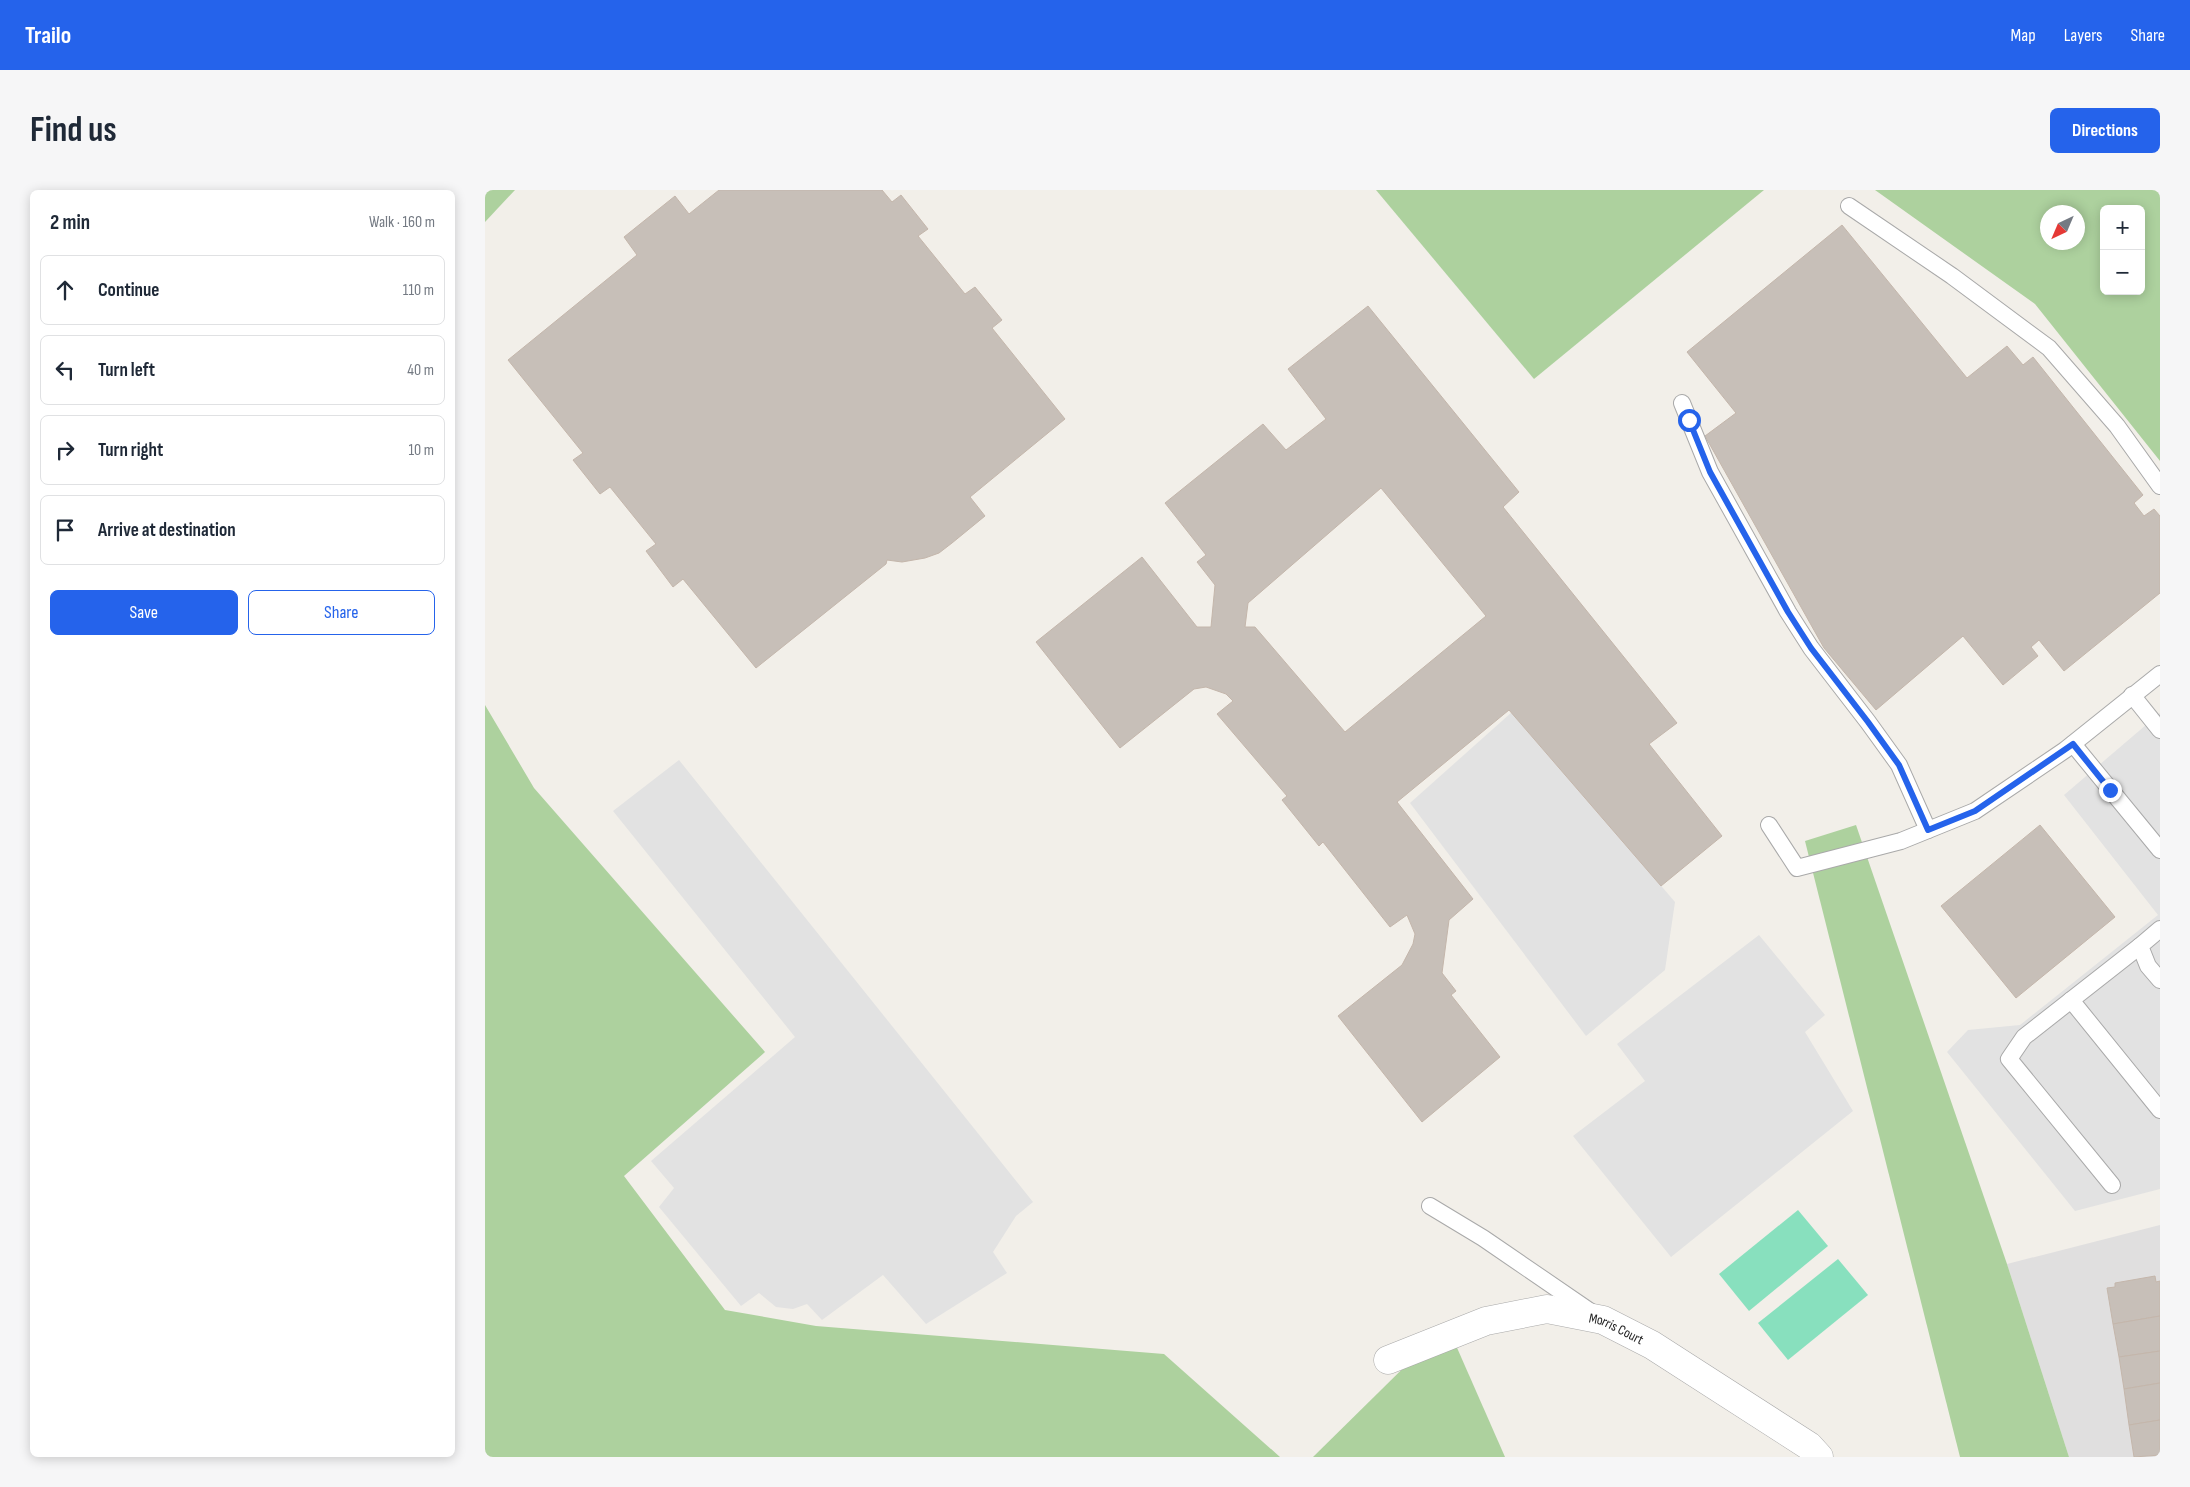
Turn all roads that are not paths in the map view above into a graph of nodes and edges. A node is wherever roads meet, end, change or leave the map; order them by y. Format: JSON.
{"nodes":[{"id":1,"x":1849,"y":206,"type":"dead end"},
{"id":2,"x":1682,"y":403,"type":"dead end"},
{"id":3,"x":2160,"y":486,"type":"edge"},
{"id":4,"x":2160,"y":674,"type":"edge"},
{"id":5,"x":2132,"y":695,"type":"junction"},
{"id":6,"x":2160,"y":730,"type":"edge"},
{"id":7,"x":2073,"y":744,"type":"junction"},
{"id":8,"x":1769,"y":825,"type":"dead end"},
{"id":9,"x":1928,"y":830,"type":"junction"},
{"id":10,"x":2160,"y":850,"type":"edge"},
{"id":11,"x":2160,"y":928,"type":"edge"},
{"id":12,"x":2140,"y":946,"type":"junction"},
{"id":13,"x":2160,"y":980,"type":"edge"},
{"id":14,"x":2071,"y":1000,"type":"junction"},
{"id":15,"x":2160,"y":1110,"type":"edge"},
{"id":16,"x":2112,"y":1185,"type":"dead end"},
{"id":17,"x":1430,"y":1206,"type":"dead end"},
{"id":18,"x":1603,"y":1320,"type":"junction"},
{"id":19,"x":1388,"y":1360,"type":"dead end"},
{"id":20,"x":1819,"y":1457,"type":"edge"}],
"edges":[{"from":1,"to":3,"type":"lane"},
{"from":2,"to":9,"type":"lane"},
{"from":4,"to":5,"type":"lane"},
{"from":5,"to":6,"type":"lane"},
{"from":5,"to":7,"type":"lane"},
{"from":7,"to":9,"type":"lane"},
{"from":7,"to":10,"type":"lane"},
{"from":8,"to":9,"type":"lane"},
{"from":11,"to":12,"type":"lane"},
{"from":12,"to":13,"type":"lane"},
{"from":12,"to":14,"type":"lane"},
{"from":14,"to":15,"type":"lane"},
{"from":14,"to":16,"type":"lane"},
{"from":17,"to":18,"type":"lane"},
{"from":18,"to":19,"type":"street","name":"Morris Court"},
{"from":18,"to":20,"type":"street","name":"Morris Court"}]}
